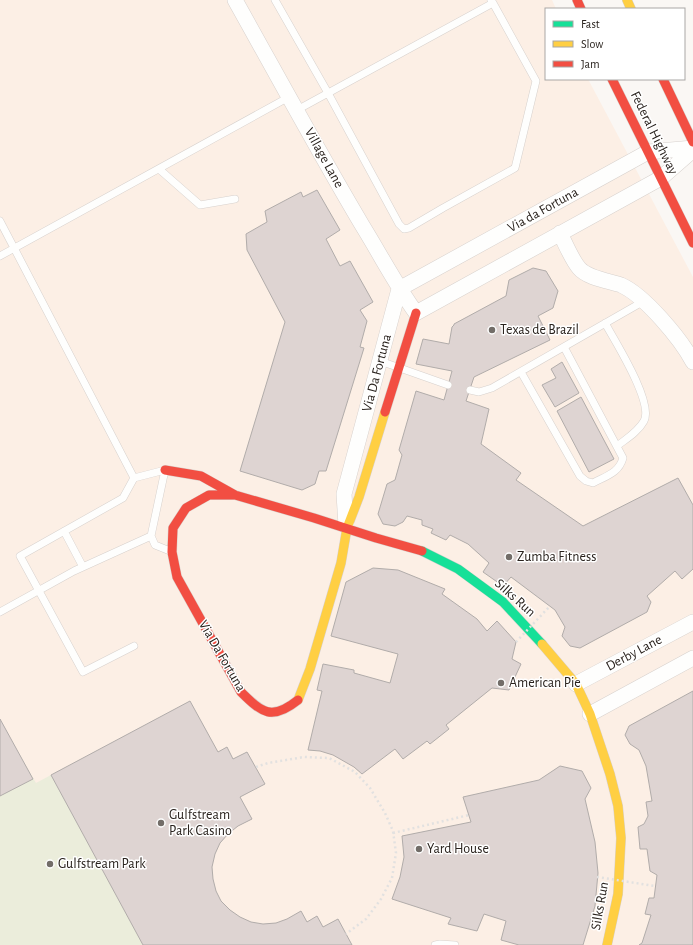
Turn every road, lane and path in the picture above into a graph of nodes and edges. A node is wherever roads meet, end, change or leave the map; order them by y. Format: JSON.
{"nodes":[{"id":1,"x":235,"y":0,"type":"edge"},
{"id":2,"x":275,"y":0,"type":"edge"},
{"id":3,"x":492,"y":2,"type":"edge"},
{"id":4,"x":612,"y":80,"type":"edge"},
{"id":5,"x":663,"y":80,"type":"edge"},
{"id":6,"x":328,"y":93,"type":"junction"},
{"id":7,"x":289,"y":97,"type":"junction"},
{"id":8,"x":297,"y":110,"type":"junction"},
{"id":9,"x":693,"y":142,"type":"edge"},
{"id":10,"x":693,"y":149,"type":"edge"},
{"id":11,"x":648,"y":152,"type":"junction"},
{"id":12,"x":159,"y":169,"type":"junction"},
{"id":13,"x":661,"y":178,"type":"junction"},
{"id":14,"x":235,"y":199,"type":"dead end"},
{"id":15,"x":0,"y":221,"type":"edge"},
{"id":16,"x":560,"y":233,"type":"junction"},
{"id":17,"x":693,"y":242,"type":"edge"},
{"id":18,"x":15,"y":248,"type":"junction"},
{"id":19,"x":0,"y":256,"type":"edge"},
{"id":20,"x":399,"y":289,"type":"junction"},
{"id":21,"x":644,"y":301,"type":"junction"},
{"id":22,"x":416,"y":313,"type":"junction"},
{"id":23,"x":605,"y":324,"type":"junction"},
{"id":24,"x":564,"y":347,"type":"junction"},
{"id":25,"x":380,"y":361,"type":"junction"},
{"id":26,"x":693,"y":362,"type":"edge"},
{"id":27,"x":399,"y":367,"type":"junction"},
{"id":28,"x":522,"y":372,"type":"junction"},
{"id":29,"x":448,"y":385,"type":"dead end"},
{"id":30,"x":470,"y":390,"type":"dead end"},
{"id":31,"x":617,"y":446,"type":"junction"},
{"id":32,"x":165,"y":470,"type":"junction"},
{"id":33,"x":134,"y":478,"type":"junction"},
{"id":34,"x":235,"y":495,"type":"junction"},
{"id":35,"x":347,"y":528,"type":"junction"},
{"id":36,"x":64,"y":531,"type":"junction"},
{"id":37,"x":151,"y":536,"type":"junction"},
{"id":38,"x":172,"y":552,"type":"junction"},
{"id":39,"x":83,"y":567,"type":"junction"},
{"id":40,"x":38,"y":590,"type":"junction"},
{"id":41,"x":550,"y":606,"type":"dead end"},
{"id":42,"x":0,"y":612,"type":"edge"},
{"id":43,"x":693,"y":622,"type":"edge"},
{"id":44,"x":516,"y":642,"type":"dead end"},
{"id":45,"x":134,"y":646,"type":"dead end"},
{"id":46,"x":693,"y":658,"type":"edge"},
{"id":47,"x":576,"y":684,"type":"junction"},
{"id":48,"x":590,"y":714,"type":"junction"},
{"id":49,"x":256,"y":767,"type":"dead end"},
{"id":50,"x":468,"y":815,"type":"dead end"},
{"id":51,"x":393,"y":833,"type":"junction"},
{"id":52,"x":597,"y":877,"type":"dead end"},
{"id":53,"x":655,"y":886,"type":"dead end"},
{"id":54,"x":346,"y":934,"type":"dead end"},
{"id":55,"x":435,"y":945,"type":"edge"},
{"id":56,"x":455,"y":945,"type":"edge"},
{"id":57,"x":607,"y":945,"type":"edge"}],
"edges":[{"from":1,"to":7,"type":"street","name":"Village Lane"},
{"from":2,"to":6,"type":"lane"},
{"from":3,"to":6,"type":"lane"},
{"from":3,"to":6,"type":"lane"},
{"from":4,"to":11,"type":"street","name":"Federal Highway"},
{"from":5,"to":9,"type":"street"},
{"from":6,"to":8,"type":"lane"},
{"from":7,"to":8,"type":"street","name":"Village Lane"},
{"from":7,"to":12,"type":"lane"},
{"from":8,"to":20,"type":"street","name":"Village Lane"},
{"from":10,"to":11,"type":"street","name":"Via da Fortuna"},
{"from":10,"to":13,"type":"street","name":"Via da Fortuna"},
{"from":11,"to":13,"type":"street","name":"Federal Highway"},
{"from":11,"to":20,"type":"street","name":"Via da Fortuna"},
{"from":12,"to":14,"type":"lane"},
{"from":12,"to":18,"type":"lane"},
{"from":13,"to":16,"type":"street","name":"Via da Fortuna"},
{"from":13,"to":17,"type":"street","name":"Federal Highway"},
{"from":15,"to":18,"type":"lane"},
{"from":16,"to":21,"type":"street"},
{"from":16,"to":22,"type":"street","name":"Via da Fortuna"},
{"from":18,"to":19,"type":"lane"},
{"from":18,"to":33,"type":"lane"},
{"from":20,"to":22,"type":"street","name":"Village Lane"},
{"from":20,"to":25,"type":"street","name":"Via Da Fortuna"},
{"from":21,"to":23,"type":"lane"},
{"from":21,"to":26,"type":"street"},
{"from":22,"to":27,"type":"street","name":"Via Da Fortuna"},
{"from":23,"to":24,"type":"lane"},
{"from":23,"to":31,"type":"lane"},
{"from":24,"to":28,"type":"lane"},
{"from":24,"to":31,"type":"lane"},
{"from":25,"to":27,"type":"lane"},
{"from":25,"to":35,"type":"street","name":"Via Da Fortuna"},
{"from":27,"to":29,"type":"lane"},
{"from":27,"to":35,"type":"street","name":"Via Da Fortuna"},
{"from":28,"to":30,"type":"lane"},
{"from":28,"to":31,"type":"lane"},
{"from":32,"to":33,"type":"lane"},
{"from":32,"to":34,"type":"street","name":"Silks Run"},
{"from":32,"to":37,"type":"lane"},
{"from":33,"to":36,"type":"lane"},
{"from":34,"to":35,"type":"street","name":"Silks Run"},
{"from":34,"to":38,"type":"street","name":"Via Da Fortuna"},
{"from":35,"to":38,"type":"street","name":"Via Da Fortuna"},
{"from":35,"to":47,"type":"street","name":"Silks Run"},
{"from":36,"to":39,"type":"lane"},
{"from":36,"to":40,"type":"lane"},
{"from":37,"to":38,"type":"lane"},
{"from":37,"to":39,"type":"lane"},
{"from":39,"to":40,"type":"lane"},
{"from":40,"to":42,"type":"lane"},
{"from":40,"to":45,"type":"lane"},
{"from":41,"to":44,"type":"path","bridge":true},
{"from":43,"to":47,"type":"street","name":"Derby Lane"},
{"from":46,"to":48,"type":"street"},
{"from":47,"to":48,"type":"street","name":"Silks Run"},
{"from":48,"to":57,"type":"street","name":"Silks Run"},
{"from":49,"to":51,"type":"path"},
{"from":50,"to":51,"type":"path"},
{"from":51,"to":54,"type":"path"},
{"from":52,"to":53,"type":"path","bridge":true},
{"from":55,"to":56,"type":"lane"}]}
